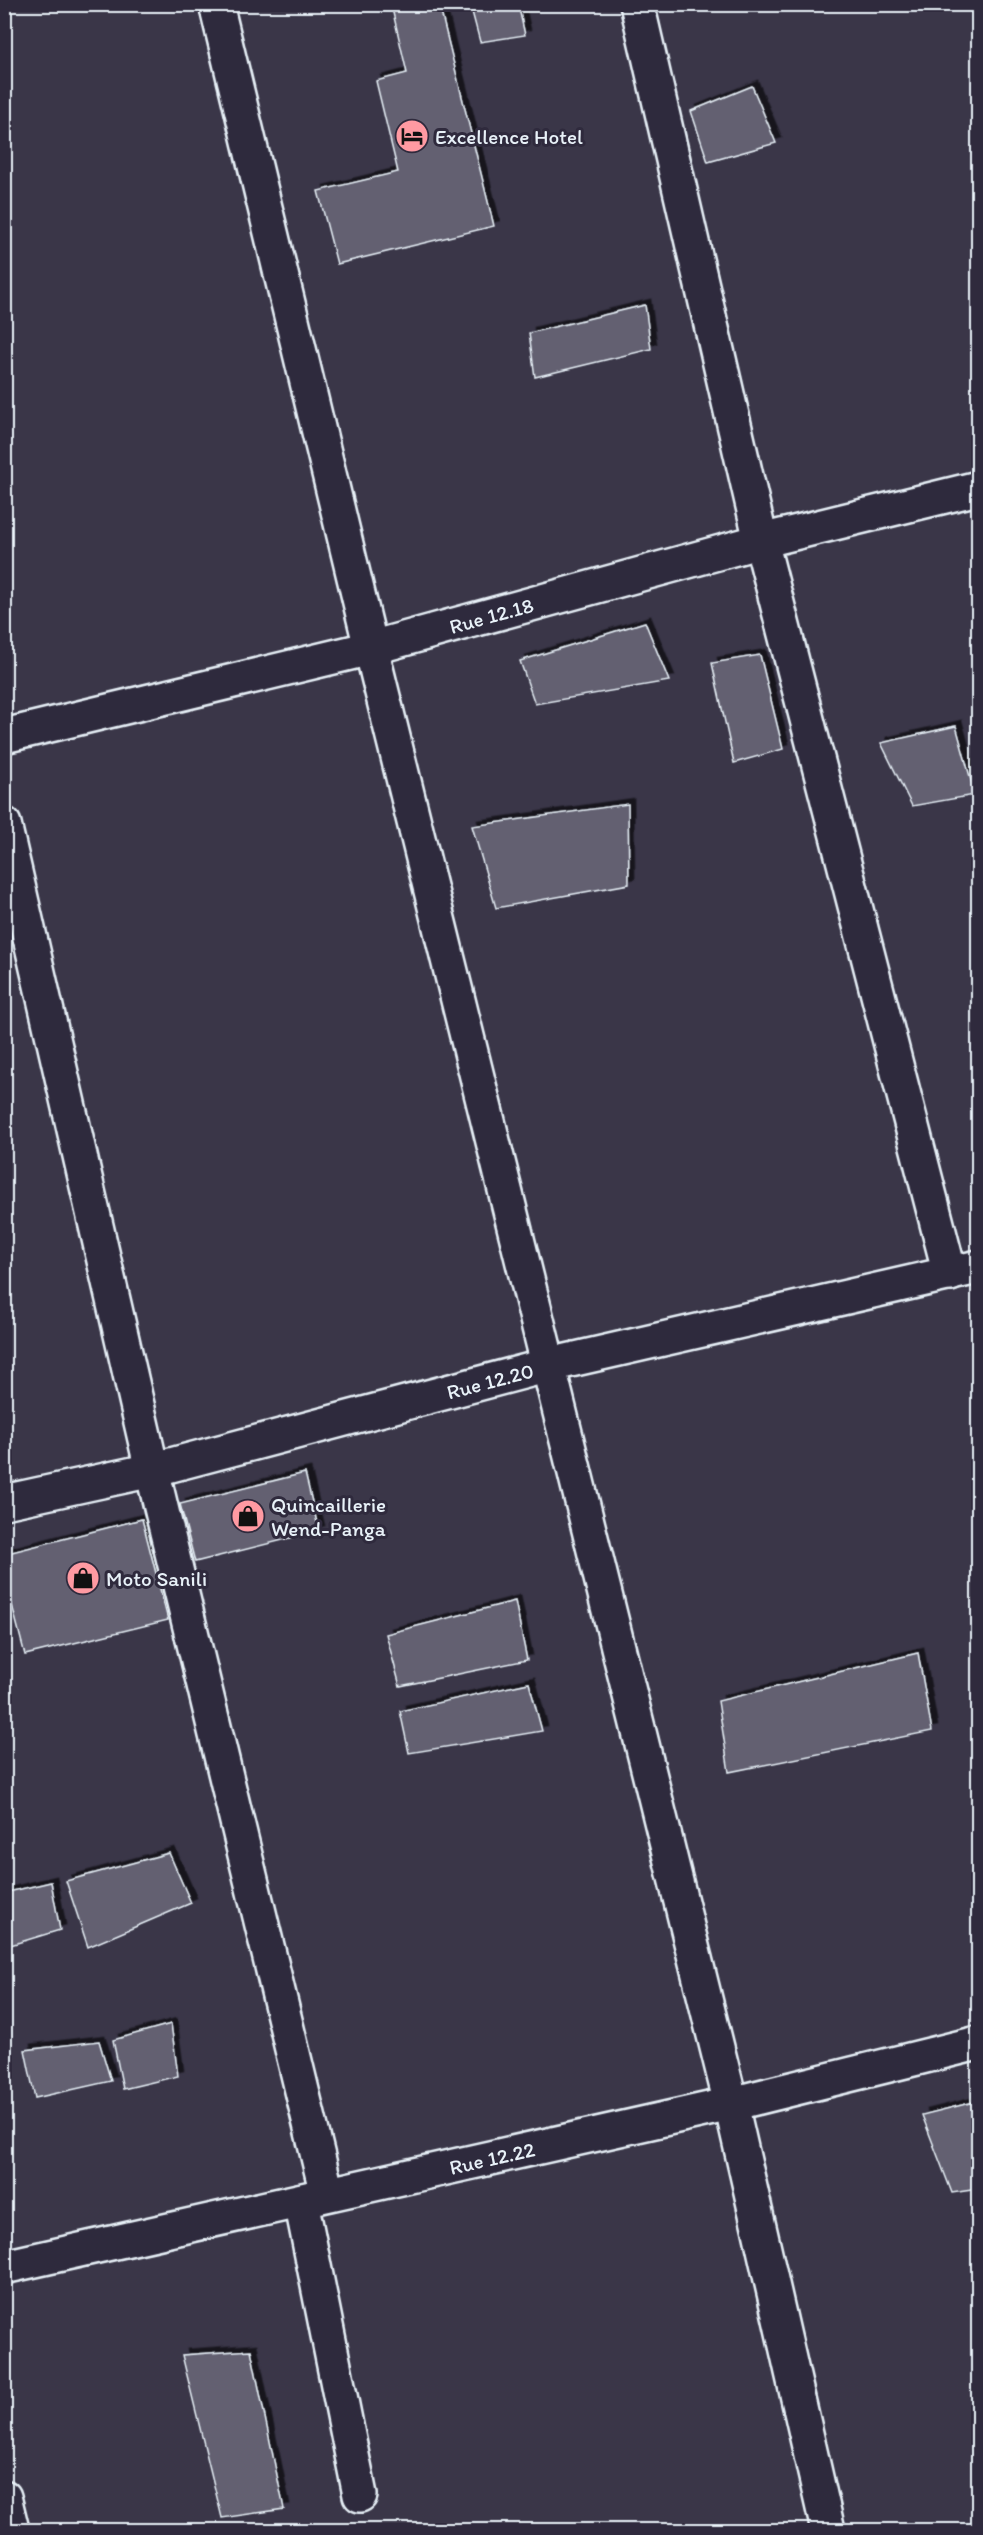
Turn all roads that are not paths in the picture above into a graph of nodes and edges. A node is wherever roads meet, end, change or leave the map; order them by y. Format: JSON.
{"nodes":[{"id":1,"x":216,"y":4,"type":"edge"},
{"id":2,"x":637,"y":4,"type":"edge"},
{"id":3,"x":978,"y":488,"type":"edge"},
{"id":4,"x":761,"y":541,"type":"junction"},
{"id":5,"x":371,"y":648,"type":"junction"},
{"id":6,"x":4,"y":736,"type":"edge"},
{"id":7,"x":4,"y":824,"type":"edge"},
{"id":8,"x":964,"y":1270,"type":"edge"},
{"id":9,"x":549,"y":1365,"type":"junction"},
{"id":10,"x":152,"y":1470,"type":"junction"},
{"id":11,"x":4,"y":1502,"type":"edge"},
{"id":12,"x":978,"y":2043,"type":"edge"},
{"id":13,"x":731,"y":2104,"type":"junction"},
{"id":14,"x":314,"y":2198,"type":"junction"},
{"id":15,"x":4,"y":2267,"type":"edge"},
{"id":16,"x":360,"y":2496,"type":"dead end"},
{"id":17,"x":4,"y":2498,"type":"edge"},
{"id":18,"x":12,"y":2530,"type":"edge"},
{"id":19,"x":828,"y":2530,"type":"edge"}],
"edges":[{"from":1,"to":5,"type":"street"},
{"from":2,"to":4,"type":"street"},
{"from":3,"to":4,"type":"street","name":"Rue 12.18"},
{"from":4,"to":5,"type":"street","name":"Rue 12.18"},
{"from":4,"to":8,"type":"street"},
{"from":5,"to":6,"type":"street","name":"Rue 12.18"},
{"from":5,"to":9,"type":"street"},
{"from":7,"to":10,"type":"street"},
{"from":8,"to":9,"type":"street","name":"Rue 12.20"},
{"from":9,"to":10,"type":"street","name":"Rue 12.20"},
{"from":9,"to":13,"type":"street"},
{"from":10,"to":11,"type":"street","name":"Rue 12.20"},
{"from":10,"to":14,"type":"street"},
{"from":12,"to":13,"type":"street","name":"Rue 12.22"},
{"from":13,"to":14,"type":"street","name":"Rue 12.22"},
{"from":13,"to":19,"type":"street"},
{"from":14,"to":15,"type":"street","name":"Rue 12.22"},
{"from":14,"to":16,"type":"street"},
{"from":17,"to":18,"type":"street"}]}
